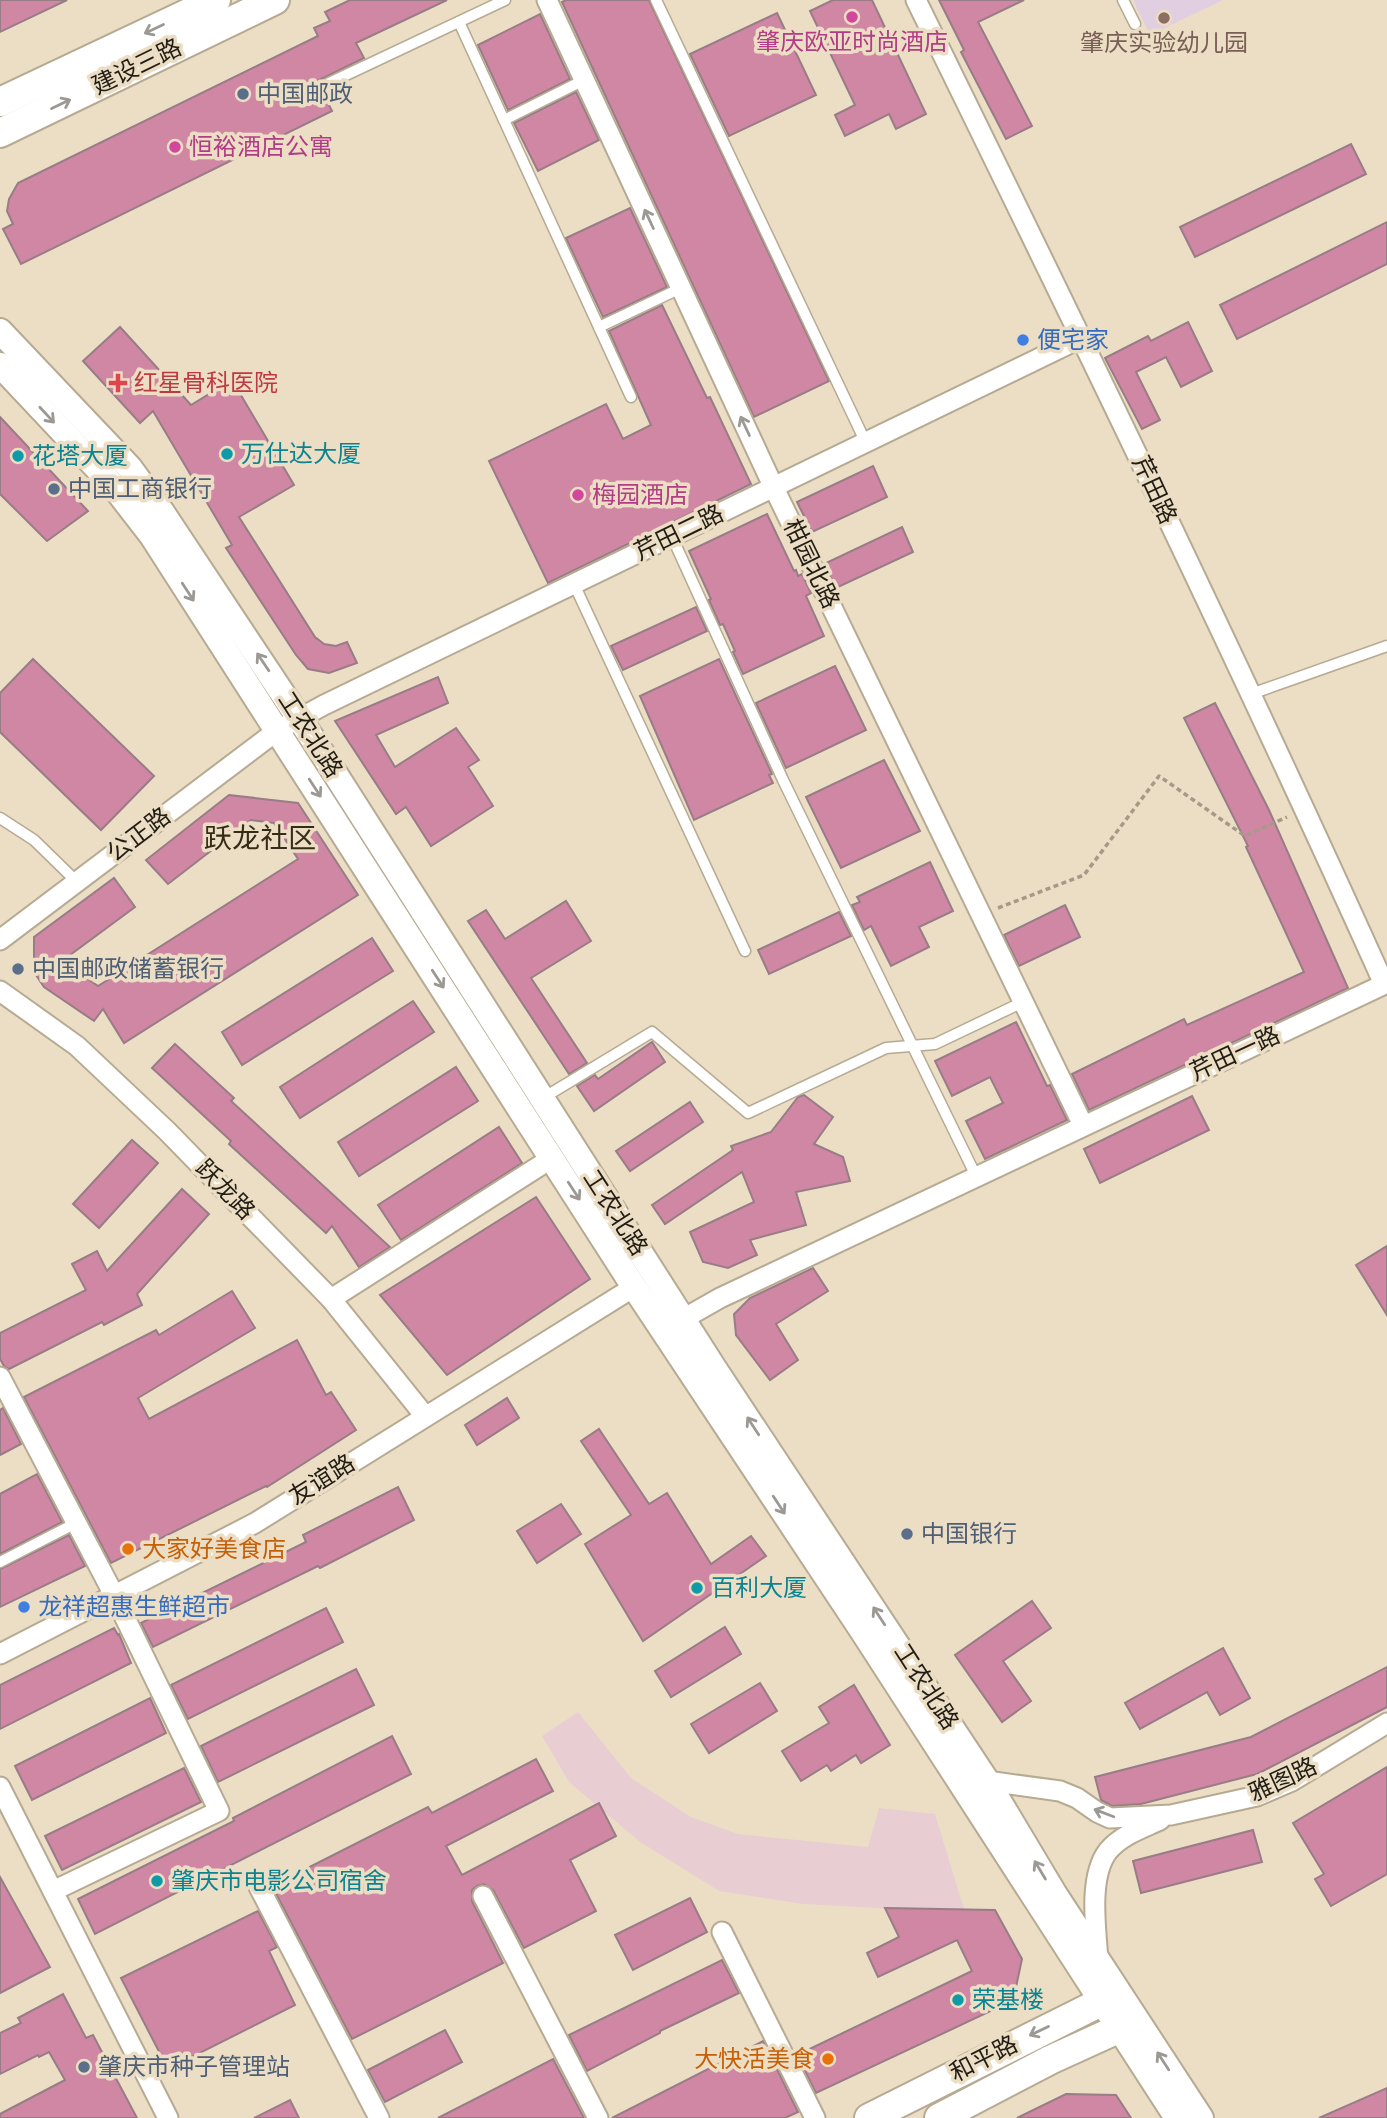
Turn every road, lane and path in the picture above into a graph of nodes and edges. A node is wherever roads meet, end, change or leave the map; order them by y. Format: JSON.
{"nodes":[{"id":1,"x":216,"y":0,"type":"edge"},
{"id":2,"x":275,"y":0,"type":"edge"},
{"id":3,"x":505,"y":0,"type":"edge"},
{"id":4,"x":547,"y":0,"type":"edge"},
{"id":5,"x":656,"y":0,"type":"edge"},
{"id":6,"x":916,"y":0,"type":"edge"},
{"id":7,"x":1123,"y":0,"type":"edge"},
{"id":8,"x":459,"y":22,"type":"junction"},
{"id":9,"x":1135,"y":24,"type":"dead end"},
{"id":10,"x":584,"y":80,"type":"junction"},
{"id":11,"x":329,"y":83,"type":"dead end"},
{"id":12,"x":0,"y":102,"type":"edge"},
{"id":13,"x":504,"y":120,"type":"junction"},
{"id":14,"x":0,"y":134,"type":"edge"},
{"id":15,"x":681,"y":288,"type":"junction"},
{"id":16,"x":599,"y":327,"type":"junction"},
{"id":17,"x":0,"y":331,"type":"edge"},
{"id":18,"x":1081,"y":338,"type":"junction"},
{"id":19,"x":0,"y":365,"type":"edge"},
{"id":20,"x":631,"y":397,"type":"dead end"},
{"id":21,"x":866,"y":443,"type":"junction"},
{"id":22,"x":774,"y":488,"type":"junction"},
{"id":23,"x":672,"y":537,"type":"junction"},
{"id":24,"x":574,"y":584,"type":"junction"},
{"id":25,"x":1387,"y":646,"type":"edge"},
{"id":26,"x":1251,"y":694,"type":"junction"},
{"id":27,"x":300,"y":719,"type":"junction"},
{"id":28,"x":278,"y":730,"type":"junction"},
{"id":29,"x":1305,"y":810,"type":"junction"},
{"id":30,"x":0,"y":818,"type":"edge"},
{"id":31,"x":77,"y":883,"type":"junction"},
{"id":32,"x":981,"y":914,"type":"junction"},
{"id":33,"x":0,"y":940,"type":"edge"},
{"id":34,"x":745,"y":951,"type":"dead end"},
{"id":35,"x":1386,"y":983,"type":"edge"},
{"id":36,"x":0,"y":991,"type":"edge"},
{"id":37,"x":1023,"y":1002,"type":"junction"},
{"id":38,"x":912,"y":1045,"type":"junction"},
{"id":39,"x":542,"y":1099,"type":"junction"},
{"id":40,"x":1083,"y":1125,"type":"junction"},
{"id":41,"x":552,"y":1158,"type":"junction"},
{"id":42,"x":976,"y":1175,"type":"junction"},
{"id":43,"x":634,"y":1287,"type":"junction"},
{"id":44,"x":331,"y":1299,"type":"junction"},
{"id":45,"x":683,"y":1319,"type":"junction"},
{"id":46,"x":0,"y":1377,"type":"edge"},
{"id":47,"x":425,"y":1416,"type":"junction"},
{"id":48,"x":76,"y":1523,"type":"junction"},
{"id":49,"x":0,"y":1562,"type":"edge"},
{"id":50,"x":114,"y":1595,"type":"junction"},
{"id":51,"x":0,"y":1654,"type":"edge"},
{"id":52,"x":1387,"y":1723,"type":"edge"},
{"id":53,"x":987,"y":1782,"type":"junction"},
{"id":54,"x":0,"y":1787,"type":"edge"},
{"id":55,"x":1171,"y":1815,"type":"junction"},
{"id":56,"x":260,"y":1887,"type":"dead end"},
{"id":57,"x":53,"y":1891,"type":"junction"},
{"id":58,"x":483,"y":1896,"type":"dead end"},
{"id":59,"x":722,"y":1932,"type":"dead end"},
{"id":60,"x":1098,"y":1961,"type":"junction"},
{"id":61,"x":1101,"y":2002,"type":"junction"},
{"id":62,"x":1118,"y":2028,"type":"junction"},
{"id":63,"x":168,"y":2118,"type":"edge"},
{"id":64,"x":379,"y":2118,"type":"edge"},
{"id":65,"x":598,"y":2118,"type":"edge"},
{"id":66,"x":815,"y":2118,"type":"edge"},
{"id":67,"x":869,"y":2118,"type":"edge"},
{"id":68,"x":939,"y":2118,"type":"edge"},
{"id":69,"x":1177,"y":2118,"type":"edge"},
{"id":70,"x":1201,"y":2118,"type":"edge"}],
"edges":[{"from":1,"to":12,"type":"main road","name":"建设三路","one_way":true},
{"from":14,"to":2,"type":"main road","name":"建设三路","one_way":true},
{"from":3,"to":8,"type":"lane"},
{"from":4,"to":10,"type":"street","name":"柑园北路"},
{"from":5,"to":21,"type":"lane"},
{"from":6,"to":18,"type":"street","name":"芹田路"},
{"from":7,"to":9,"type":"lane"},
{"from":8,"to":11,"type":"lane"},
{"from":8,"to":13,"type":"lane"},
{"from":10,"to":13,"type":"lane"},
{"from":15,"to":10,"type":"street","name":"柑园北路","one_way":true},
{"from":13,"to":16,"type":"lane"},
{"from":15,"to":16,"type":"lane"},
{"from":22,"to":15,"type":"street","name":"柑园北路","one_way":true},
{"from":16,"to":20,"type":"lane"},
{"from":27,"to":17,"type":"street","name":"工农北路","one_way":true},
{"from":18,"to":21,"type":"street","name":"芹田二路"},
{"from":18,"to":26,"type":"street","name":"芹田路"},
{"from":19,"to":28,"type":"street","name":"工农北路","one_way":true},
{"from":21,"to":22,"type":"street","name":"芹田二路"},
{"from":22,"to":23,"type":"street","name":"芹田二路"},
{"from":22,"to":32,"type":"street","name":"柑园北路"},
{"from":23,"to":24,"type":"street","name":"芹田二路"},
{"from":23,"to":38,"type":"lane"},
{"from":24,"to":27,"type":"street","name":"芹田二路"},
{"from":24,"to":34,"type":"lane"},
{"from":25,"to":26,"type":"lane"},
{"from":26,"to":29,"type":"street","name":"芹田路"},
{"from":27,"to":28,"type":"street","name":"芹田二路"},
{"from":27,"to":39,"type":"street","name":"工农北路"},
{"from":28,"to":31,"type":"street","name":"公正路"},
{"from":28,"to":41,"type":"street","name":"工农北路","one_way":true},
{"from":29,"to":32,"type":"path"},
{"from":29,"to":35,"type":"street","name":"芹田路"},
{"from":30,"to":31,"type":"lane"},
{"from":31,"to":33,"type":"street","name":"公正路"},
{"from":32,"to":37,"type":"street","name":"柑园北路"},
{"from":35,"to":40,"type":"street","name":"芹田一路"},
{"from":36,"to":44,"type":"street","name":"跃龙路"},
{"from":37,"to":38,"type":"lane"},
{"from":37,"to":40,"type":"street","name":"柑园北路"},
{"from":38,"to":39,"type":"lane"},
{"from":38,"to":42,"type":"lane"},
{"from":39,"to":45,"type":"street","name":"工农北路"},
{"from":40,"to":42,"type":"street","name":"芹田一路"},
{"from":41,"to":43,"type":"street","name":"工农北路","one_way":true},
{"from":41,"to":44,"type":"street"},
{"from":42,"to":45,"type":"street","name":"芹田一路"},
{"from":43,"to":47,"type":"street","name":"友谊路"},
{"from":43,"to":61,"type":"street","name":"工农北路","one_way":true},
{"from":44,"to":47,"type":"street","name":"跃龙路"},
{"from":53,"to":45,"type":"street","name":"工农北路","one_way":true},
{"from":46,"to":48,"type":"street"},
{"from":47,"to":50,"type":"street","name":"友谊路"},
{"from":48,"to":49,"type":"lane"},
{"from":48,"to":50,"type":"street"},
{"from":50,"to":51,"type":"street","name":"友谊路"},
{"from":50,"to":57,"type":"street"},
{"from":52,"to":55,"type":"street","name":"雅图路"},
{"from":55,"to":53,"type":"street","one_way":true},
{"from":60,"to":53,"type":"street","name":"工农北路","one_way":true},
{"from":54,"to":57,"type":"street"},
{"from":55,"to":60,"type":"street"},
{"from":56,"to":64,"type":"street"},
{"from":57,"to":63,"type":"street"},
{"from":58,"to":65,"type":"street"},
{"from":59,"to":66,"type":"street"},
{"from":70,"to":60,"type":"street","name":"工农北路","one_way":true},
{"from":61,"to":62,"type":"street","name":"工农北路"},
{"from":61,"to":67,"type":"main road","name":"和平路","one_way":true},
{"from":62,"to":68,"type":"main road","name":"和平路"},
{"from":62,"to":69,"type":"street","name":"工农北路"}]}
